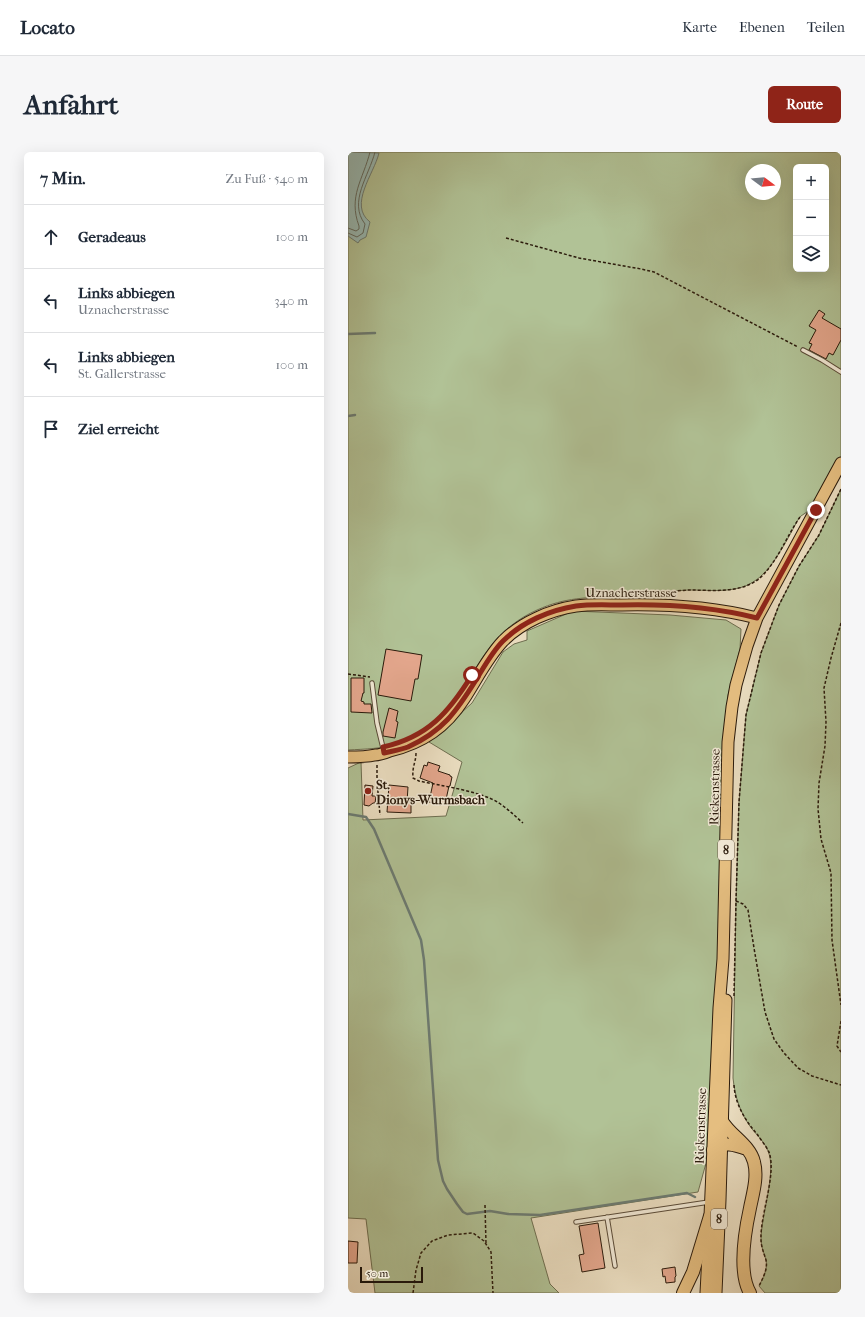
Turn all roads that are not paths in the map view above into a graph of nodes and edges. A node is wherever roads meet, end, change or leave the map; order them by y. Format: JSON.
{"nodes":[{"id":1,"x":803,"y":350,"type":"road end"},
{"id":2,"x":841,"y":372,"type":"edge"},
{"id":3,"x":841,"y":463,"type":"edge"},
{"id":4,"x":757,"y":618,"type":"junction"},
{"id":5,"x":372,"y":683,"type":"road end"},
{"id":6,"x":380,"y":754,"type":"junction"},
{"id":7,"x":349,"y":758,"type":"edge"},
{"id":8,"x":723,"y":959,"type":"junction"},
{"id":9,"x":722,"y":1121,"type":"junction"},
{"id":10,"x":717,"y":1147,"type":"junction"},
{"id":11,"x":748,"y":1150,"type":"junction"},
{"id":12,"x":711,"y":1202,"type":"junction"},
{"id":13,"x":710,"y":1216,"type":"junction"},
{"id":14,"x":607,"y":1217,"type":"junction"},
{"id":15,"x":576,"y":1222,"type":"dead end"},
{"id":16,"x":615,"y":1266,"type":"dead end"},
{"id":17,"x":755,"y":1290,"type":"edge"},
{"id":18,"x":683,"y":1293,"type":"edge"},
{"id":19,"x":706,"y":1293,"type":"edge"},
{"id":20,"x":716,"y":1293,"type":"edge"}],
"edges":[{"from":1,"to":2,"type":"lane"},
{"from":3,"to":4,"type":"main road","number":"8"},
{"from":4,"to":6,"type":"main road","name":"Uznacherstrasse"},
{"from":4,"to":8,"type":"main road","name":"Rickenstrasse","number":"8"},
{"from":5,"to":6,"type":"lane"},
{"from":6,"to":7,"type":"main road","name":"Uznacherstrasse"},
{"from":8,"to":9,"type":"main road","name":"Rickenstrasse","number":"8"},
{"from":8,"to":10,"type":"main road","name":"Rickenstrasse","number":"8"},
{"from":9,"to":10,"type":"main road","name":"Rickenstrasse","number":"8"},
{"from":9,"to":11,"type":"highway"},
{"from":10,"to":11,"type":"highway"},
{"from":10,"to":12,"type":"main road","name":"Rickenstrasse","number":"8"},
{"from":10,"to":20,"type":"main road","name":"Rickenstrasse","number":"8"},
{"from":11,"to":17,"type":"highway"},
{"from":12,"to":13,"type":"main road","name":"Rickenstrasse","number":"8"},
{"from":12,"to":14,"type":"lane"},
{"from":13,"to":18,"type":"highway"},
{"from":13,"to":19,"type":"main road","name":"Rickenstrasse","number":"8"},
{"from":14,"to":15,"type":"lane"},
{"from":14,"to":16,"type":"lane"}]}
